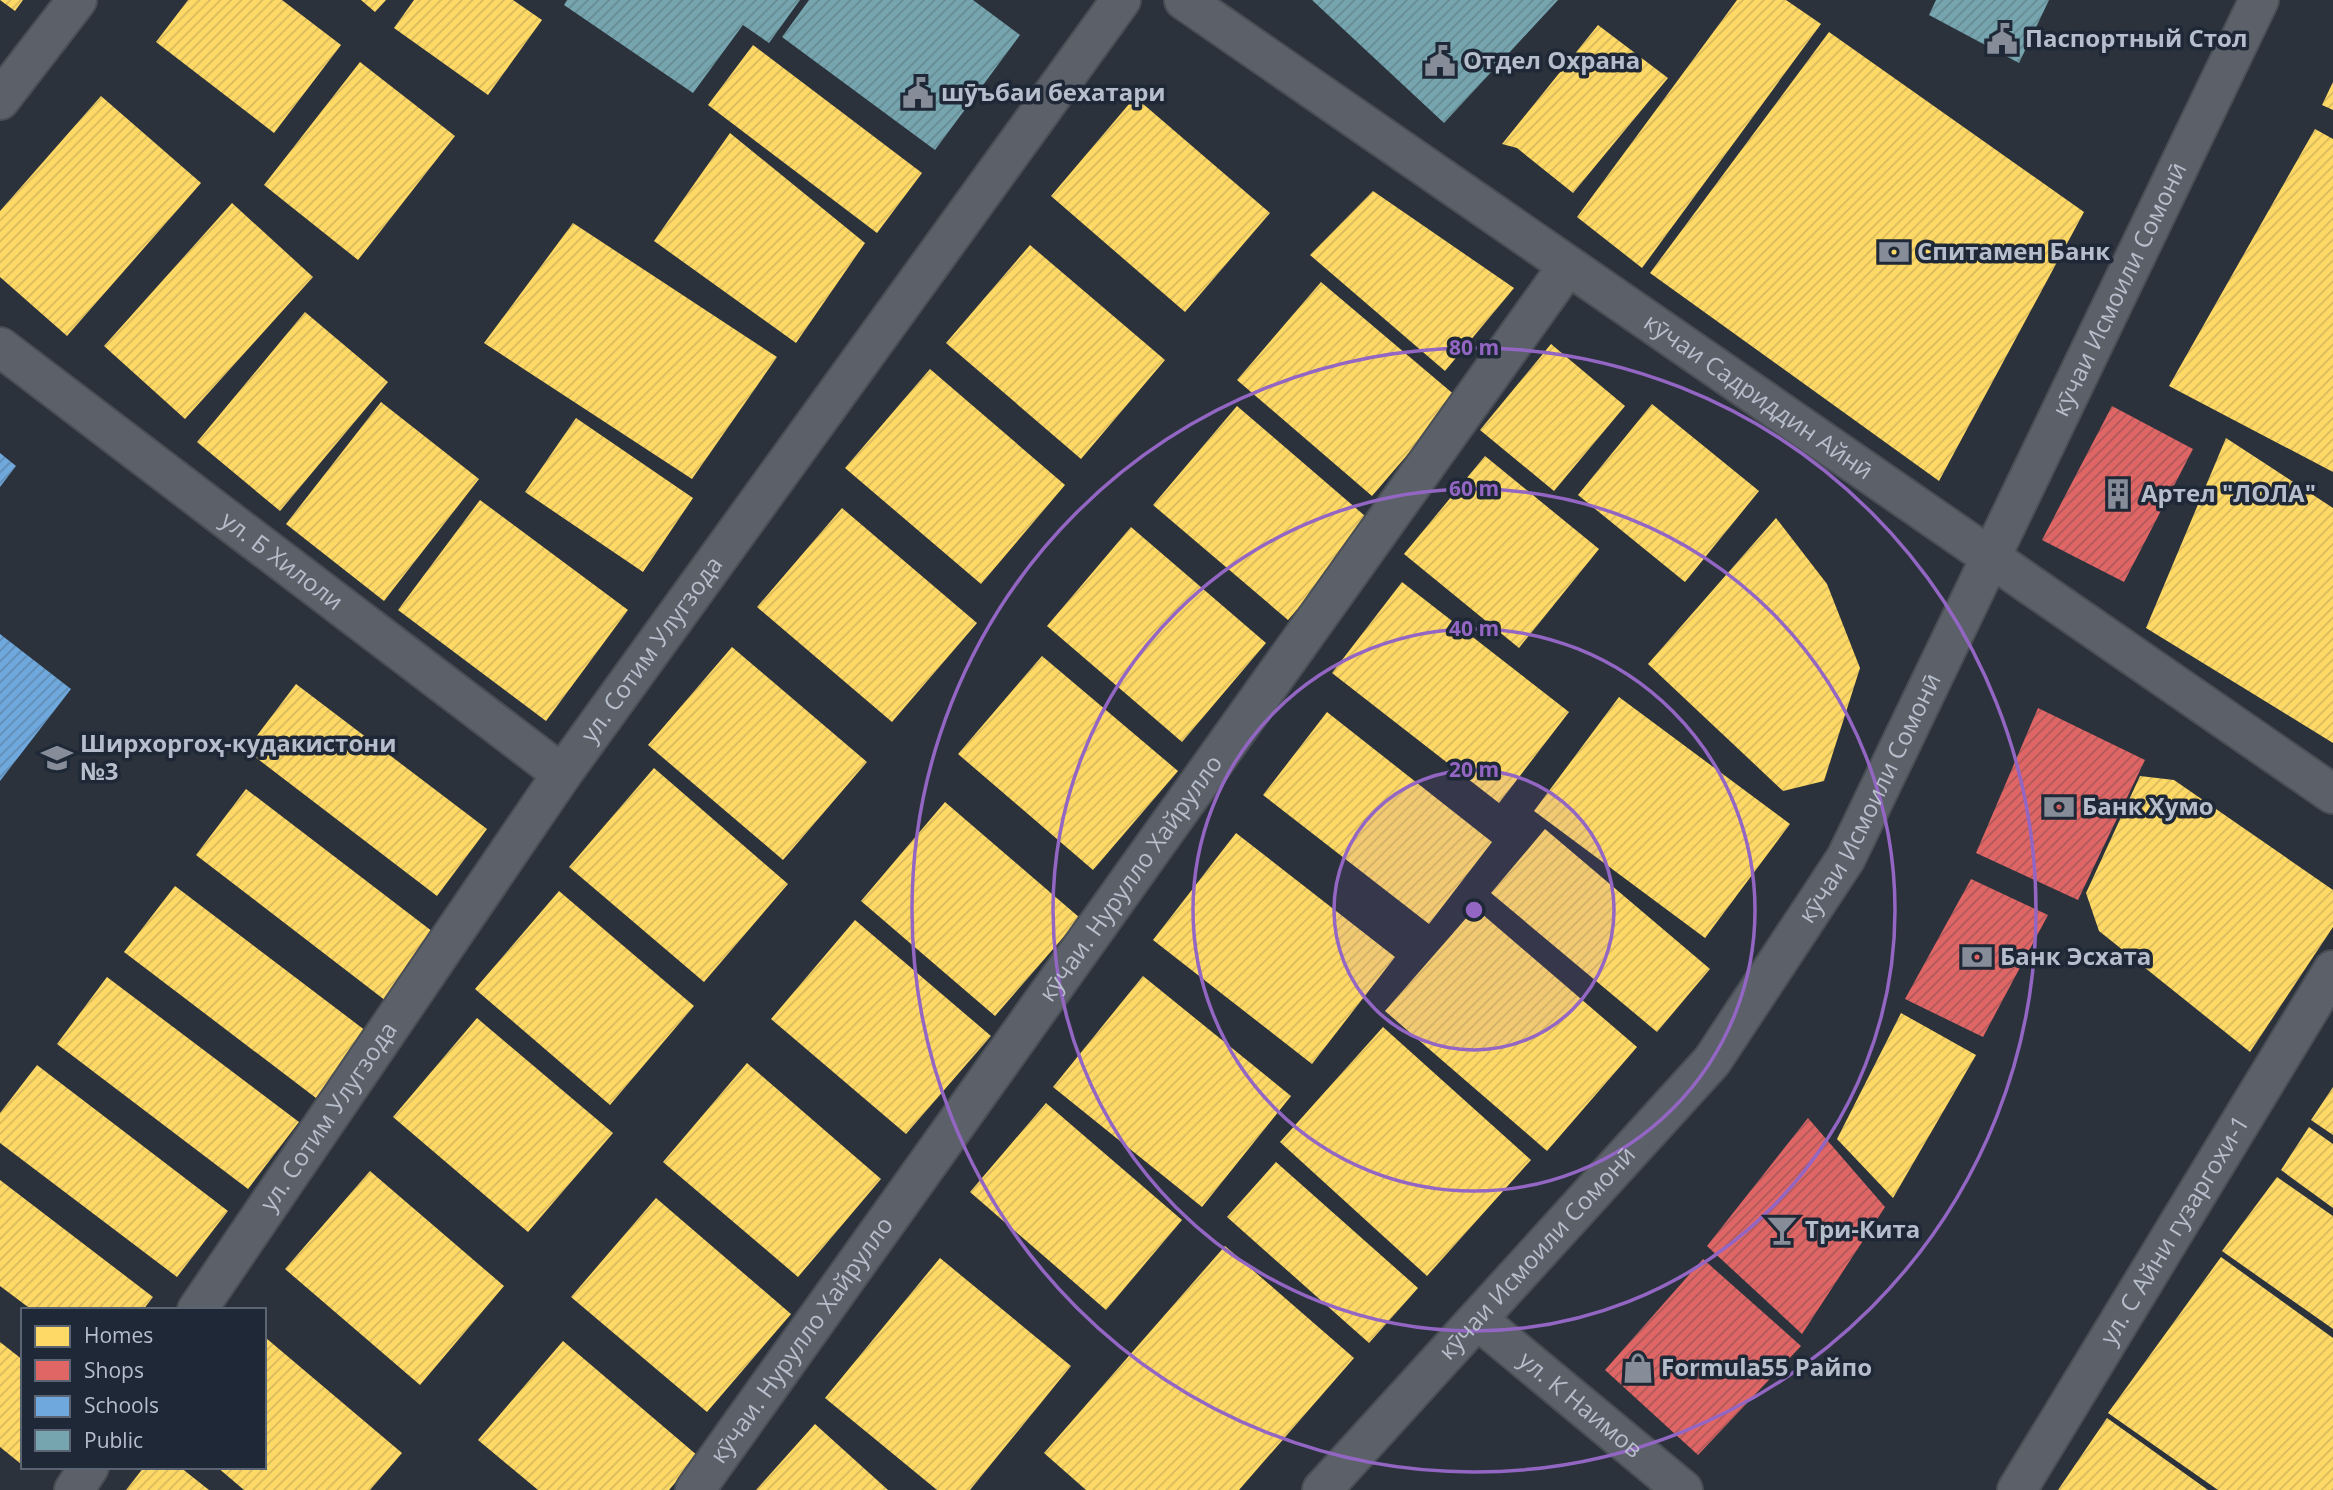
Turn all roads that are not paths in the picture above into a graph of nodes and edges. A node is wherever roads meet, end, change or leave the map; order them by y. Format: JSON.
{"nodes":[{"id":1,"x":78,"y":0,"type":"edge"},
{"id":2,"x":1121,"y":0,"type":"edge"},
{"id":3,"x":1184,"y":0,"type":"edge"},
{"id":4,"x":2259,"y":0,"type":"edge"},
{"id":5,"x":0,"y":100,"type":"edge"},
{"id":6,"x":1567,"y":267,"type":"junction"},
{"id":7,"x":0,"y":346,"type":"edge"},
{"id":8,"x":1991,"y":556,"type":"junction"},
{"id":9,"x":562,"y":774,"type":"junction"},
{"id":10,"x":2333,"y":794,"type":"edge"},
{"id":11,"x":2333,"y":970,"type":"edge"},
{"id":12,"x":198,"y":1308,"type":"edge"},
{"id":13,"x":1478,"y":1320,"type":"junction"},
{"id":14,"x":88,"y":1469,"type":"edge"},
{"id":15,"x":74,"y":1490,"type":"edge"},
{"id":16,"x":695,"y":1490,"type":"edge"},
{"id":17,"x":1322,"y":1490,"type":"edge"},
{"id":18,"x":1683,"y":1490,"type":"edge"},
{"id":19,"x":2017,"y":1490,"type":"edge"}],
"edges":[{"from":1,"to":5,"type":"street"},
{"from":2,"to":9,"type":"street","name":"ул. Сотим Улугзода"},
{"from":3,"to":6,"type":"street","name":"кӯчаи Садриддин Айнӣ"},
{"from":4,"to":8,"type":"street","name":"кӯчаи Исмоили Сомонӣ"},
{"from":6,"to":8,"type":"street","name":"кӯчаи Садриддин Айнӣ"},
{"from":6,"to":16,"type":"street","name":"кӯчаи. Нурулло Хайрулло"},
{"from":7,"to":9,"type":"street","name":"ул. Б Хилоли"},
{"from":8,"to":10,"type":"street","name":"кӯчаи Садриддин Айнӣ"},
{"from":8,"to":13,"type":"street","name":"кӯчаи Исмоили Сомонӣ"},
{"from":9,"to":12,"type":"street","name":"ул. Сотим Улугзода"},
{"from":11,"to":19,"type":"street","name":"ул. С Айни гузаргохи-1"},
{"from":13,"to":17,"type":"street","name":"кӯчаи Исмоили Сомонӣ"},
{"from":13,"to":18,"type":"street","name":"ул. К Наимов"},
{"from":14,"to":15,"type":"street"}]}
